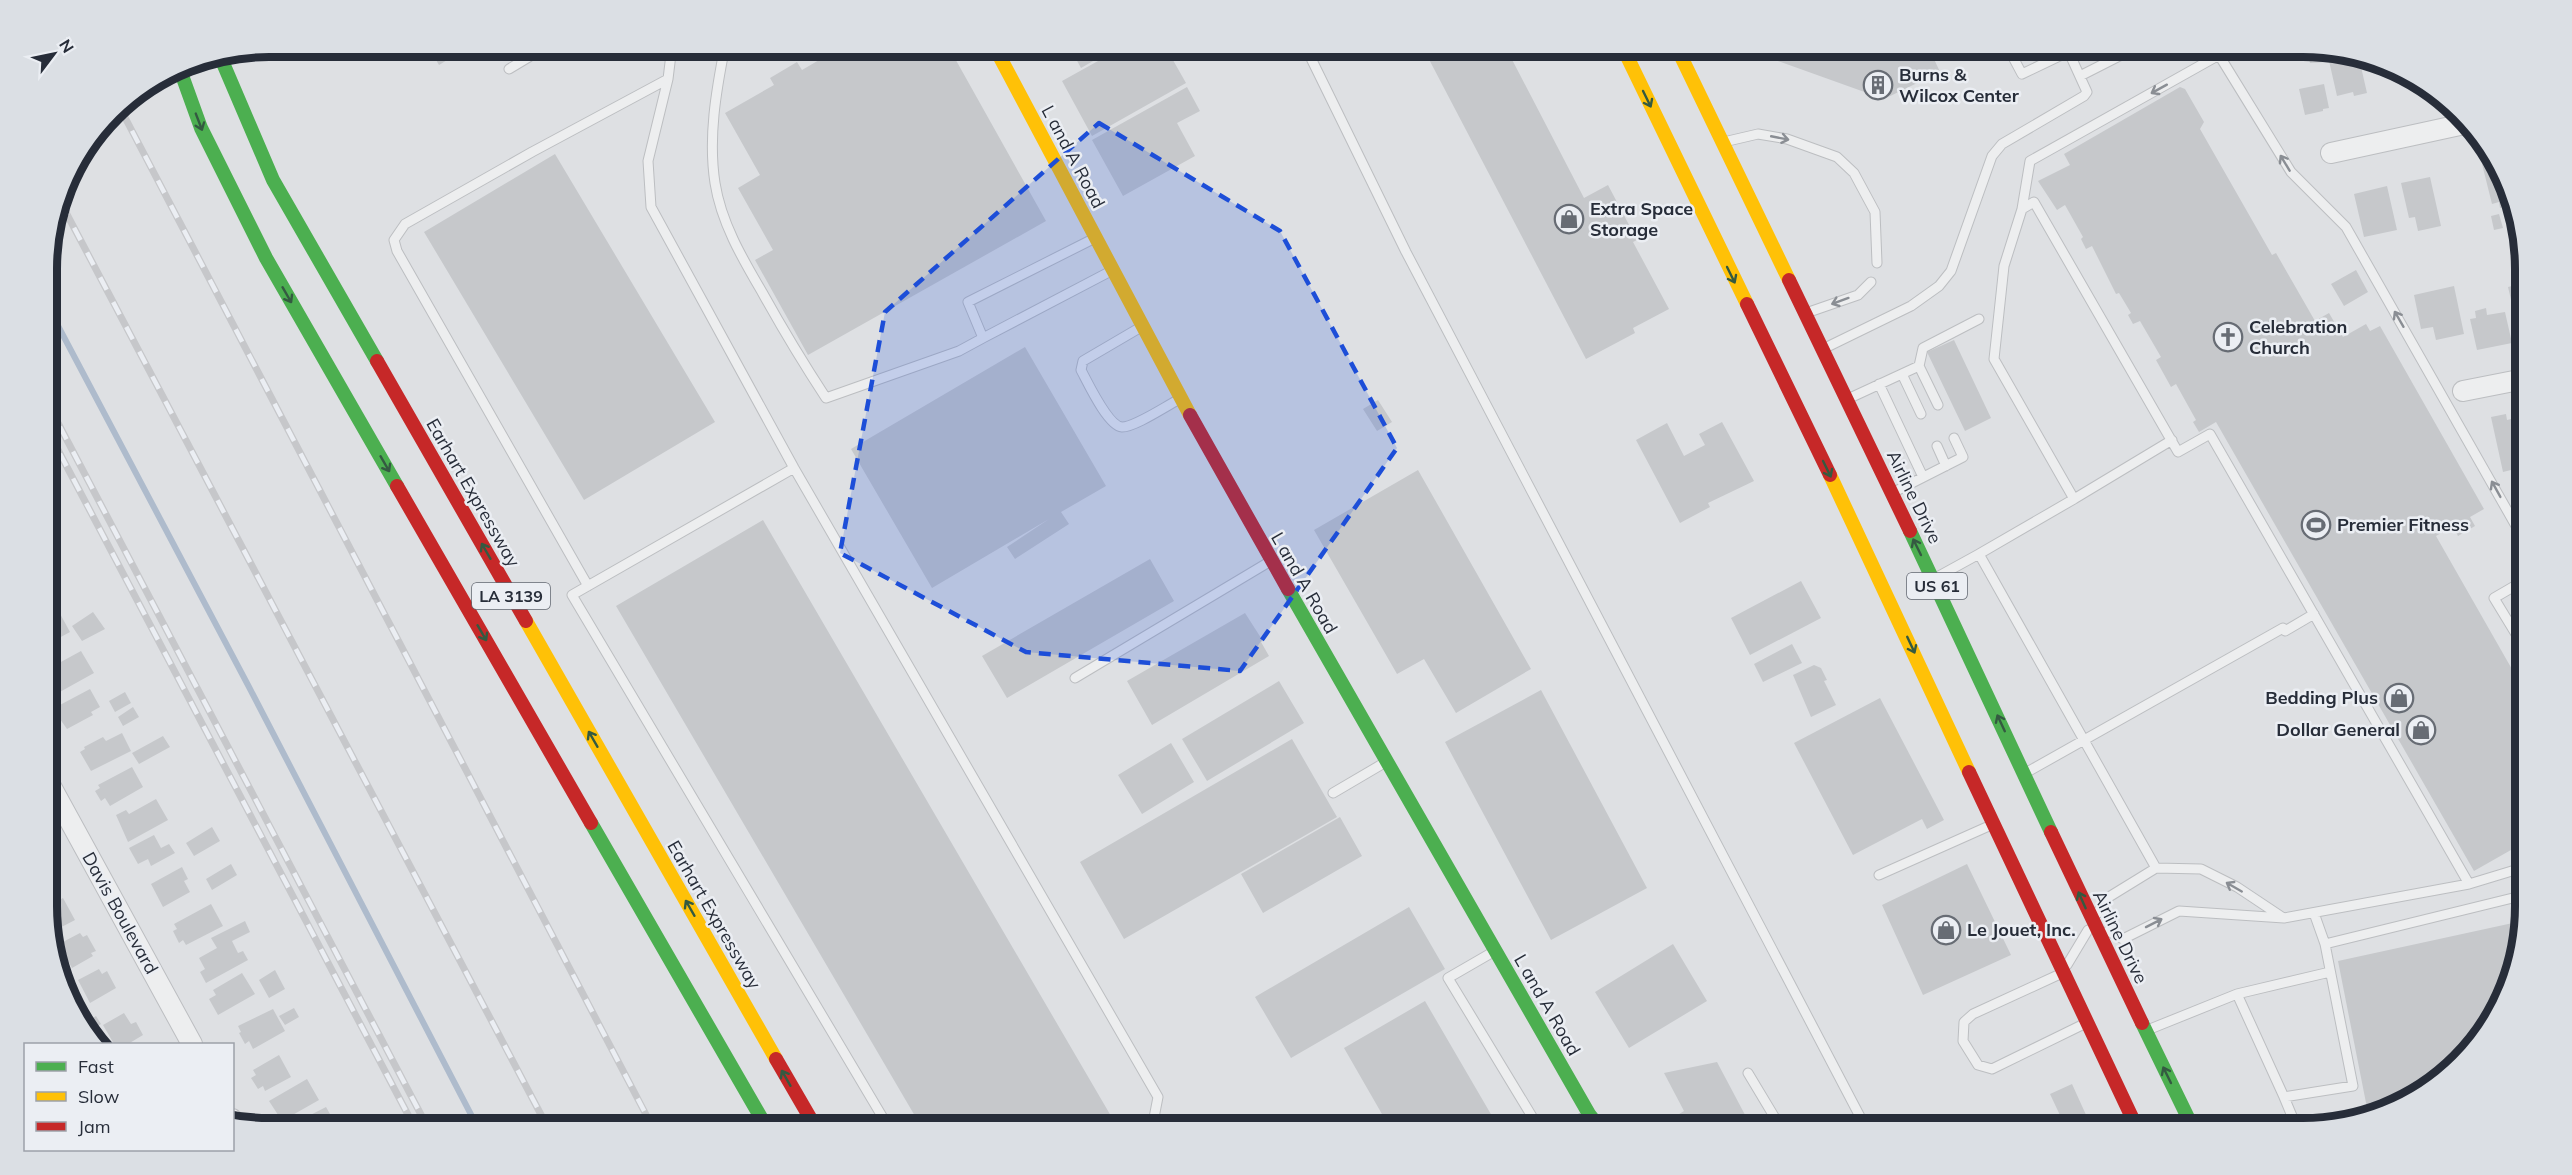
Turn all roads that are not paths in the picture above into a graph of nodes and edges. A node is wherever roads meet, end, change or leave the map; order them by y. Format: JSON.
{"nodes":[{"id":1,"x":529,"y":57,"type":"edge"},
{"id":2,"x":671,"y":57,"type":"edge"},
{"id":3,"x":723,"y":57,"type":"edge"},
{"id":4,"x":1000,"y":57,"type":"edge"},
{"id":5,"x":1310,"y":57,"type":"edge"},
{"id":6,"x":1627,"y":57,"type":"edge"},
{"id":7,"x":1681,"y":57,"type":"edge"},
{"id":8,"x":2013,"y":57,"type":"edge"},
{"id":9,"x":2053,"y":57,"type":"edge"},
{"id":10,"x":2071,"y":57,"type":"edge"},
{"id":11,"x":2114,"y":57,"type":"edge"},
{"id":12,"x":2217,"y":57,"type":"edge"},
{"id":13,"x":2220,"y":57,"type":"edge"},
{"id":14,"x":223,"y":62,"type":"edge"},
{"id":15,"x":509,"y":69,"type":"dead end"},
{"id":16,"x":182,"y":76,"type":"edge"},
{"id":17,"x":2080,"y":76,"type":"junction"},
{"id":18,"x":668,"y":79,"type":"junction"},
{"id":19,"x":2459,"y":125,"type":"edge"},
{"id":20,"x":1723,"y":143,"type":"junction"},
{"id":21,"x":2331,"y":153,"type":"dead end"},
{"id":22,"x":2022,"y":209,"type":"junction"},
{"id":23,"x":1095,"y":237,"type":"junction"},
{"id":24,"x":1877,"y":263,"type":"dead end"},
{"id":25,"x":1112,"y":270,"type":"junction"},
{"id":26,"x":1871,"y":282,"type":"dead end"},
{"id":27,"x":1805,"y":314,"type":"junction"},
{"id":28,"x":1980,"y":319,"type":"dead end"},
{"id":29,"x":1143,"y":326,"type":"junction"},
{"id":30,"x":983,"y":338,"type":"junction"},
{"id":31,"x":1822,"y":349,"type":"junction"},
{"id":32,"x":1919,"y":366,"type":"junction"},
{"id":33,"x":1902,"y":374,"type":"junction"},
{"id":34,"x":2515,"y":381,"type":"edge"},
{"id":35,"x":1879,"y":384,"type":"junction"},
{"id":36,"x":2463,"y":391,"type":"dead end"},
{"id":37,"x":1181,"y":398,"type":"junction"},
{"id":38,"x":1847,"y":399,"type":"junction"},
{"id":39,"x":1938,"y":405,"type":"dead end"},
{"id":40,"x":1921,"y":414,"type":"dead end"},
{"id":41,"x":1829,"y":431,"type":"dead end"},
{"id":42,"x":1954,"y":438,"type":"dead end"},
{"id":43,"x":1812,"y":439,"type":"junction"},
{"id":44,"x":2172,"y":440,"type":"junction"},
{"id":45,"x":1937,"y":446,"type":"dead end"},
{"id":46,"x":1946,"y":466,"type":"junction"},
{"id":47,"x":794,"y":468,"type":"junction"},
{"id":48,"x":1923,"y":477,"type":"junction"},
{"id":49,"x":1892,"y":493,"type":"junction"},
{"id":50,"x":2074,"y":499,"type":"junction"},
{"id":51,"x":2515,"y":524,"type":"edge"},
{"id":52,"x":1979,"y":554,"type":"junction"},
{"id":53,"x":1271,"y":561,"type":"junction"},
{"id":54,"x":1933,"y":579,"type":"junction"},
{"id":55,"x":588,"y":586,"type":"junction"},
{"id":56,"x":2515,"y":586,"type":"edge"},
{"id":57,"x":2314,"y":614,"type":"junction"},
{"id":58,"x":2515,"y":633,"type":"edge"},
{"id":59,"x":1075,"y":678,"type":"dead end"},
{"id":60,"x":2086,"y":741,"type":"junction"},
{"id":61,"x":1386,"y":762,"type":"junction"},
{"id":62,"x":2025,"y":773,"type":"junction"},
{"id":63,"x":1333,"y":793,"type":"dead end"},
{"id":64,"x":57,"y":797,"type":"edge"},
{"id":65,"x":1994,"y":824,"type":"junction"},
{"id":66,"x":2156,"y":868,"type":"junction"},
{"id":67,"x":2515,"y":870,"type":"edge"},
{"id":68,"x":1880,"y":875,"type":"dead end"},
{"id":69,"x":2469,"y":884,"type":"junction"},
{"id":70,"x":2515,"y":897,"type":"edge"},
{"id":71,"x":2314,"y":913,"type":"junction"},
{"id":72,"x":2284,"y":918,"type":"junction"},
{"id":73,"x":2093,"y":923,"type":"junction"},
{"id":74,"x":2325,"y":944,"type":"junction"},
{"id":75,"x":1495,"y":951,"type":"junction"},
{"id":76,"x":2063,"y":972,"type":"junction"},
{"id":77,"x":2330,"y":972,"type":"junction"},
{"id":78,"x":2237,"y":994,"type":"junction"},
{"id":79,"x":2087,"y":1023,"type":"junction"},
{"id":80,"x":2146,"y":1031,"type":"junction"},
{"id":81,"x":191,"y":1043,"type":"edge"},
{"id":82,"x":1748,"y":1073,"type":"dead end"},
{"id":83,"x":2284,"y":1097,"type":"junction"},
{"id":84,"x":1589,"y":1114,"type":"junction"},
{"id":85,"x":760,"y":1118,"type":"edge"},
{"id":86,"x":810,"y":1118,"type":"edge"},
{"id":87,"x":883,"y":1118,"type":"edge"},
{"id":88,"x":1154,"y":1118,"type":"edge"},
{"id":89,"x":1533,"y":1118,"type":"edge"},
{"id":90,"x":1582,"y":1118,"type":"edge"},
{"id":91,"x":1592,"y":1118,"type":"edge"},
{"id":92,"x":1775,"y":1118,"type":"edge"},
{"id":93,"x":1861,"y":1118,"type":"edge"},
{"id":94,"x":2132,"y":1118,"type":"edge"},
{"id":95,"x":2188,"y":1118,"type":"edge"},
{"id":96,"x":2293,"y":1118,"type":"edge"}],
"edges":[{"from":1,"to":15,"type":"lane"},
{"from":2,"to":18,"type":"lane"},
{"from":3,"to":30,"type":"lane"},
{"from":4,"to":23,"type":"main road","name":"L and A Road"},
{"from":5,"to":93,"type":"lane"},
{"from":6,"to":43,"type":"main road","number":"US 61","one_way":true},
{"from":7,"to":20,"type":"main road","name":"Airline Drive","number":"US 61"},
{"from":8,"to":9,"type":"lane"},
{"from":10,"to":17,"type":"lane"},
{"from":11,"to":17,"type":"lane"},
{"from":12,"to":22,"type":"lane","one_way":true},
{"from":51,"to":13,"type":"lane","one_way":true},
{"from":86,"to":14,"type":"main road","name":"Earhart Expressway","number":"LA 3139","one_way":true},
{"from":16,"to":85,"type":"main road","number":"LA 3139","one_way":true},
{"from":17,"to":31,"type":"lane"},
{"from":18,"to":47,"type":"lane"},
{"from":18,"to":55,"type":"lane"},
{"from":19,"to":21,"type":"street"},
{"from":20,"to":24,"type":"lane","one_way":true},
{"from":20,"to":27,"type":"main road","name":"Airline Drive","number":"US 61"},
{"from":22,"to":44,"type":"lane"},
{"from":22,"to":50,"type":"lane"},
{"from":23,"to":25,"type":"main road","name":"L and A Road"},
{"from":23,"to":30,"type":"lane"},
{"from":25,"to":29,"type":"main road","name":"L and A Road"},
{"from":25,"to":30,"type":"lane"},
{"from":26,"to":27,"type":"lane","one_way":true},
{"from":27,"to":31,"type":"main road","name":"Airline Drive","number":"US 61"},
{"from":28,"to":32,"type":"lane"},
{"from":29,"to":37,"type":"main road","name":"L and A Road"},
{"from":29,"to":37,"type":"lane"},
{"from":31,"to":38,"type":"main road","name":"Airline Drive","number":"US 61"},
{"from":32,"to":33,"type":"lane"},
{"from":32,"to":39,"type":"lane"},
{"from":33,"to":35,"type":"lane"},
{"from":33,"to":40,"type":"lane"},
{"from":34,"to":36,"type":"street"},
{"from":35,"to":38,"type":"lane"},
{"from":35,"to":48,"type":"lane"},
{"from":37,"to":53,"type":"main road","name":"L and A Road"},
{"from":38,"to":49,"type":"main road","name":"Airline Drive","number":"US 61"},
{"from":41,"to":43,"type":"main road"},
{"from":42,"to":46,"type":"lane"},
{"from":43,"to":65,"type":"main road","number":"US 61","one_way":true},
{"from":44,"to":50,"type":"lane"},
{"from":44,"to":57,"type":"lane"},
{"from":45,"to":46,"type":"lane"},
{"from":46,"to":48,"type":"lane"},
{"from":47,"to":55,"type":"lane"},
{"from":47,"to":88,"type":"lane"},
{"from":48,"to":49,"type":"lane"},
{"from":54,"to":49,"type":"main road","name":"Airline Drive","number":"US 61","one_way":true},
{"from":50,"to":52,"type":"lane"},
{"from":52,"to":54,"type":"lane"},
{"from":52,"to":60,"type":"lane"},
{"from":53,"to":59,"type":"lane"},
{"from":53,"to":61,"type":"main road","name":"L and A Road"},
{"from":62,"to":54,"type":"main road","name":"Airline Drive","number":"US 61","one_way":true},
{"from":55,"to":87,"type":"lane"},
{"from":56,"to":58,"type":"lane"},
{"from":57,"to":60,"type":"lane"},
{"from":57,"to":69,"type":"lane"},
{"from":60,"to":62,"type":"lane"},
{"from":60,"to":66,"type":"lane"},
{"from":61,"to":63,"type":"lane"},
{"from":61,"to":75,"type":"main road","name":"L and A Road"},
{"from":73,"to":62,"type":"main road","name":"Airline Drive","number":"US 61","one_way":true},
{"from":64,"to":81,"type":"street","name":"Davis Boulevard"},
{"from":65,"to":68,"type":"lane"},
{"from":65,"to":76,"type":"main road","number":"US 61"},
{"from":72,"to":66,"type":"lane","one_way":true},
{"from":66,"to":73,"type":"lane"},
{"from":67,"to":69,"type":"lane"},
{"from":69,"to":71,"type":"lane"},
{"from":70,"to":74,"type":"lane"},
{"from":71,"to":72,"type":"lane"},
{"from":71,"to":74,"type":"lane"},
{"from":73,"to":72,"type":"lane","one_way":true},
{"from":73,"to":76,"type":"lane"},
{"from":73,"to":80,"type":"main road","name":"Airline Drive","number":"US 61"},
{"from":74,"to":77,"type":"lane"},
{"from":75,"to":84,"type":"main road","name":"L and A Road"},
{"from":75,"to":89,"type":"lane"},
{"from":76,"to":79,"type":"main road","number":"US 61"},
{"from":76,"to":79,"type":"lane"},
{"from":77,"to":78,"type":"lane"},
{"from":77,"to":83,"type":"lane"},
{"from":78,"to":80,"type":"lane"},
{"from":78,"to":83,"type":"lane"},
{"from":79,"to":94,"type":"main road","number":"US 61"},
{"from":95,"to":80,"type":"main road","name":"Airline Drive","number":"US 61","one_way":true},
{"from":82,"to":92,"type":"lane"},
{"from":83,"to":96,"type":"lane"},
{"from":84,"to":90,"type":"lane"},
{"from":84,"to":91,"type":"main road","name":"L and A Road"}]}
